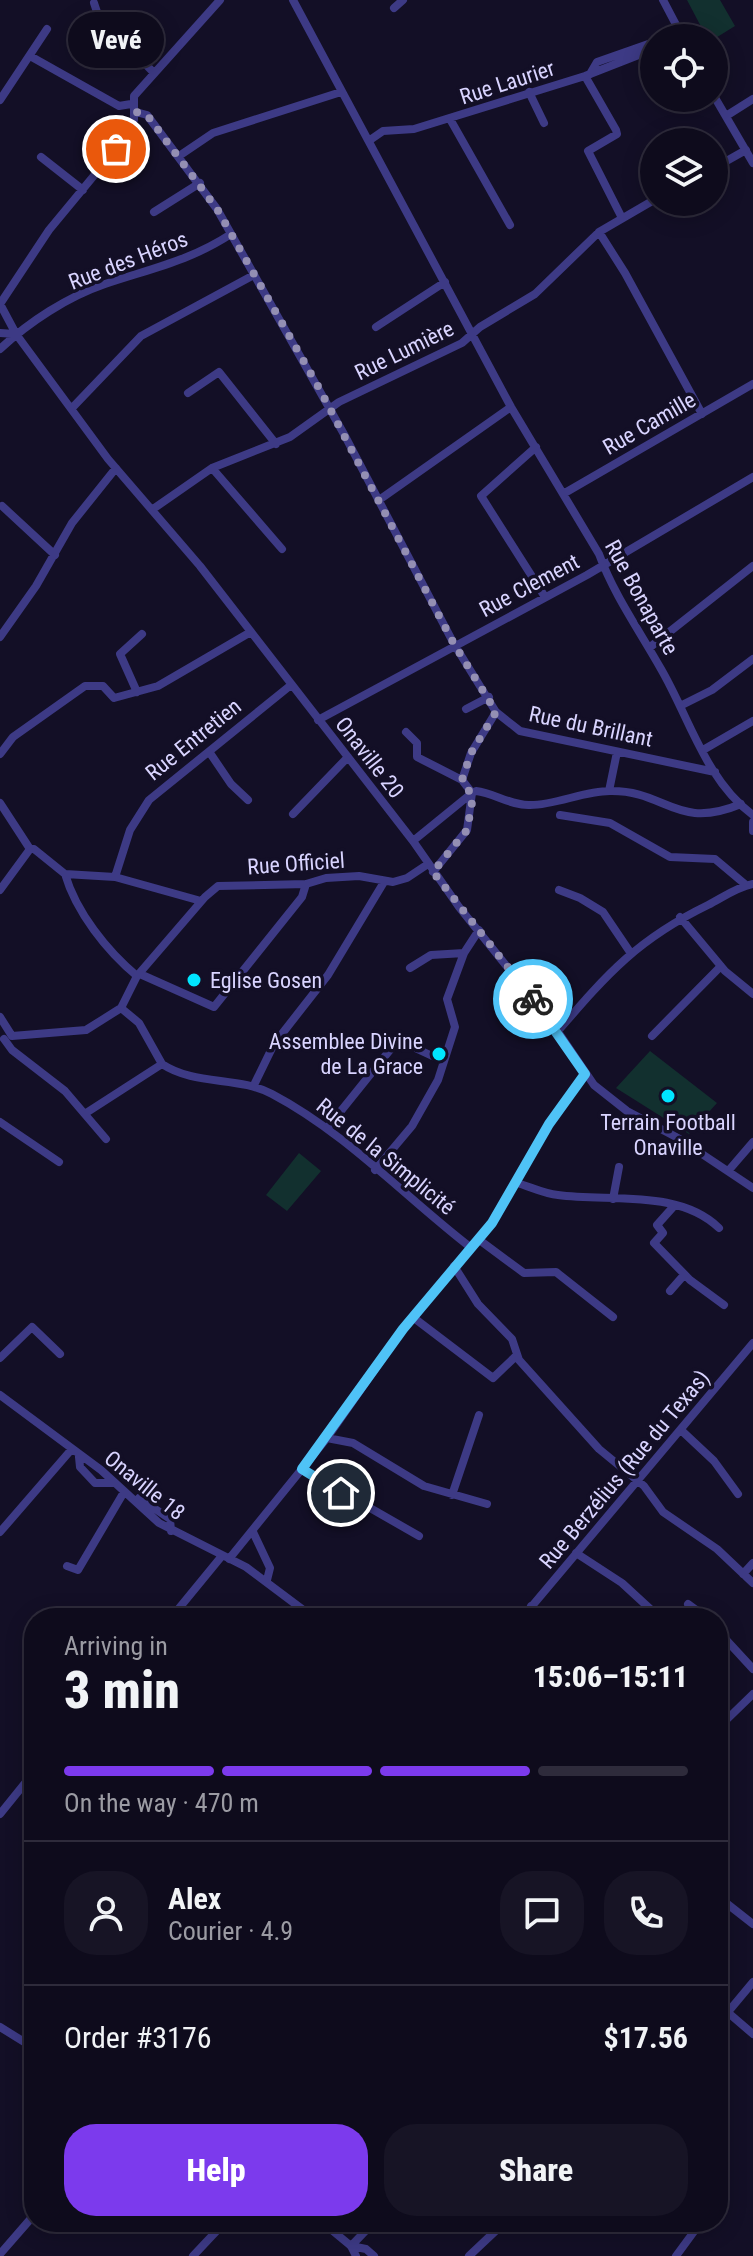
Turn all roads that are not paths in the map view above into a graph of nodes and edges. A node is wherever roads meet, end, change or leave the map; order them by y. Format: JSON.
{"nodes":[{"id":1,"x":220,"y":0,"type":"edge"},
{"id":2,"x":403,"y":0,"type":"edge"},
{"id":3,"x":663,"y":0,"type":"edge"},
{"id":4,"x":296,"y":1,"type":"edge"},
{"id":5,"x":94,"y":3,"type":"dead end"},
{"id":6,"x":394,"y":8,"type":"dead end"},
{"id":7,"x":675,"y":24,"type":"edge"},
{"id":8,"x":47,"y":29,"type":"dead end"},
{"id":9,"x":640,"y":47,"type":"edge"},
{"id":10,"x":640,"y":55,"type":"edge"},
{"id":11,"x":30,"y":56,"type":"junction"},
{"id":12,"x":154,"y":73,"type":"junction"},
{"id":13,"x":588,"y":75,"type":"junction"},
{"id":14,"x":341,"y":92,"type":"junction"},
{"id":15,"x":529,"y":92,"type":"junction"},
{"id":16,"x":753,"y":99,"type":"edge"},
{"id":17,"x":0,"y":100,"type":"edge"},
{"id":18,"x":134,"y":108,"type":"junction"},
{"id":19,"x":724,"y":112,"type":"edge"},
{"id":20,"x":726,"y":116,"type":"junction"},
{"id":21,"x":450,"y":119,"type":"junction"},
{"id":22,"x":544,"y":123,"type":"dead end"},
{"id":23,"x":370,"y":140,"type":"junction"},
{"id":24,"x":746,"y":150,"type":"junction"},
{"id":25,"x":179,"y":156,"type":"junction"},
{"id":26,"x":41,"y":157,"type":"dead end"},
{"id":27,"x":728,"y":160,"type":"edge"},
{"id":28,"x":753,"y":163,"type":"edge"},
{"id":29,"x":200,"y":183,"type":"junction"},
{"id":30,"x":83,"y":190,"type":"junction"},
{"id":31,"x":640,"y":208,"type":"edge"},
{"id":32,"x":154,"y":212,"type":"dead end"},
{"id":33,"x":622,"y":218,"type":"junction"},
{"id":34,"x":510,"y":225,"type":"dead end"},
{"id":35,"x":599,"y":232,"type":"junction"},
{"id":36,"x":231,"y":234,"type":"junction"},
{"id":37,"x":252,"y":276,"type":"junction"},
{"id":38,"x":445,"y":282,"type":"junction"},
{"id":39,"x":0,"y":304,"type":"edge"},
{"id":40,"x":376,"y":327,"type":"dead end"},
{"id":41,"x":0,"y":333,"type":"edge"},
{"id":42,"x":16,"y":334,"type":"junction"},
{"id":43,"x":473,"y":336,"type":"junction"},
{"id":44,"x":0,"y":349,"type":"edge"},
{"id":45,"x":753,"y":384,"type":"edge"},
{"id":46,"x":188,"y":393,"type":"dead end"},
{"id":47,"x":73,"y":407,"type":"junction"},
{"id":48,"x":511,"y":407,"type":"junction"},
{"id":49,"x":330,"y":409,"type":"junction"},
{"id":50,"x":702,"y":414,"type":"junction"},
{"id":51,"x":276,"y":444,"type":"junction"},
{"id":52,"x":536,"y":447,"type":"junction"},
{"id":53,"x":116,"y":468,"type":"junction"},
{"id":54,"x":212,"y":468,"type":"junction"},
{"id":55,"x":753,"y":477,"type":"edge"},
{"id":56,"x":563,"y":494,"type":"junction"},
{"id":57,"x":379,"y":500,"type":"junction"},
{"id":58,"x":2,"y":506,"type":"edge"},
{"id":59,"x":153,"y":509,"type":"junction"},
{"id":60,"x":282,"y":549,"type":"dead end"},
{"id":61,"x":55,"y":555,"type":"junction"},
{"id":62,"x":603,"y":565,"type":"junction"},
{"id":63,"x":753,"y":566,"type":"edge"},
{"id":64,"x":545,"y":597,"type":"junction"},
{"id":65,"x":0,"y":614,"type":"edge"},
{"id":66,"x":10,"y":621,"type":"junction"},
{"id":67,"x":249,"y":633,"type":"junction"},
{"id":68,"x":142,"y":634,"type":"dead end"},
{"id":69,"x":0,"y":637,"type":"edge"},
{"id":70,"x":454,"y":644,"type":"junction"},
{"id":71,"x":649,"y":648,"type":"junction"},
{"id":72,"x":753,"y":659,"type":"edge"},
{"id":73,"x":291,"y":685,"type":"junction"},
{"id":74,"x":137,"y":692,"type":"junction"},
{"id":75,"x":489,"y":697,"type":"junction"},
{"id":76,"x":680,"y":706,"type":"junction"},
{"id":77,"x":466,"y":709,"type":"dead end"},
{"id":78,"x":496,"y":712,"type":"junction"},
{"id":79,"x":318,"y":720,"type":"junction"},
{"id":80,"x":753,"y":721,"type":"edge"},
{"id":81,"x":406,"y":732,"type":"dead end"},
{"id":82,"x":703,"y":750,"type":"junction"},
{"id":83,"x":617,"y":752,"type":"junction"},
{"id":84,"x":210,"y":753,"type":"junction"},
{"id":85,"x":0,"y":754,"type":"edge"},
{"id":86,"x":348,"y":757,"type":"junction"},
{"id":87,"x":715,"y":772,"type":"junction"},
{"id":88,"x":462,"y":780,"type":"junction"},
{"id":89,"x":609,"y":791,"type":"junction"},
{"id":90,"x":472,"y":793,"type":"junction"},
{"id":91,"x":248,"y":800,"type":"dead end"},
{"id":92,"x":0,"y":803,"type":"edge"},
{"id":93,"x":741,"y":804,"type":"junction"},
{"id":94,"x":293,"y":814,"type":"dead end"},
{"id":95,"x":560,"y":815,"type":"dead end"},
{"id":96,"x":753,"y":815,"type":"edge"},
{"id":97,"x":753,"y":822,"type":"edge"},
{"id":98,"x":753,"y":831,"type":"edge"},
{"id":99,"x":413,"y":841,"type":"junction"},
{"id":100,"x":30,"y":849,"type":"junction"},
{"id":101,"x":430,"y":868,"type":"junction"},
{"id":102,"x":65,"y":874,"type":"junction"},
{"id":103,"x":115,"y":877,"type":"junction"},
{"id":104,"x":384,"y":882,"type":"junction"},
{"id":105,"x":306,"y":884,"type":"junction"},
{"id":106,"x":750,"y":885,"type":"edge"},
{"id":107,"x":0,"y":890,"type":"edge"},
{"id":108,"x":559,"y":890,"type":"dead end"},
{"id":109,"x":201,"y":901,"type":"junction"},
{"id":110,"x":680,"y":917,"type":"junction"},
{"id":111,"x":479,"y":930,"type":"junction"},
{"id":112,"x":630,"y":952,"type":"junction"},
{"id":113,"x":464,"y":953,"type":"junction"},
{"id":114,"x":721,"y":966,"type":"junction"},
{"id":115,"x":410,"y":968,"type":"dead end"},
{"id":116,"x":139,"y":975,"type":"junction"},
{"id":117,"x":753,"y":994,"type":"edge"},
{"id":118,"x":121,"y":1008,"type":"junction"},
{"id":119,"x":0,"y":1017,"type":"edge"},
{"id":120,"x":558,"y":1031,"type":"junction"},
{"id":121,"x":652,"y":1036,"type":"dead end"},
{"id":122,"x":5,"y":1038,"type":"edge"},
{"id":123,"x":443,"y":1061,"type":"junction"},
{"id":124,"x":162,"y":1064,"type":"junction"},
{"id":125,"x":585,"y":1074,"type":"junction"},
{"id":126,"x":254,"y":1085,"type":"junction"},
{"id":127,"x":86,"y":1113,"type":"junction"},
{"id":128,"x":0,"y":1122,"type":"edge"},
{"id":129,"x":328,"y":1127,"type":"junction"},
{"id":130,"x":106,"y":1139,"type":"dead end"},
{"id":131,"x":753,"y":1142,"type":"edge"},
{"id":132,"x":59,"y":1162,"type":"dead end"},
{"id":133,"x":619,"y":1167,"type":"dead end"},
{"id":134,"x":375,"y":1170,"type":"junction"},
{"id":135,"x":729,"y":1170,"type":"junction"},
{"id":136,"x":517,"y":1183,"type":"junction"},
{"id":137,"x":753,"y":1188,"type":"edge"},
{"id":138,"x":613,"y":1199,"type":"junction"},
{"id":139,"x":674,"y":1206,"type":"junction"},
{"id":140,"x":719,"y":1228,"type":"dead end"},
{"id":141,"x":478,"y":1239,"type":"junction"},
{"id":142,"x":470,"y":1247,"type":"junction"},
{"id":143,"x":454,"y":1266,"type":"junction"},
{"id":144,"x":684,"y":1275,"type":"junction"},
{"id":145,"x":670,"y":1291,"type":"dead end"},
{"id":146,"x":724,"y":1305,"type":"dead end"},
{"id":147,"x":613,"y":1317,"type":"dead end"},
{"id":148,"x":414,"y":1318,"type":"junction"},
{"id":149,"x":753,"y":1343,"type":"edge"},
{"id":150,"x":60,"y":1354,"type":"dead end"},
{"id":151,"x":516,"y":1356,"type":"junction"},
{"id":152,"x":0,"y":1358,"type":"edge"},
{"id":153,"x":0,"y":1395,"type":"edge"},
{"id":154,"x":479,"y":1415,"type":"dead end"},
{"id":155,"x":682,"y":1431,"type":"junction"},
{"id":156,"x":327,"y":1438,"type":"junction"},
{"id":157,"x":71,"y":1450,"type":"junction"},
{"id":158,"x":79,"y":1457,"type":"junction"},
{"id":159,"x":302,"y":1469,"type":"junction"},
{"id":160,"x":639,"y":1481,"type":"junction"},
{"id":161,"x":114,"y":1483,"type":"junction"},
{"id":162,"x":124,"y":1492,"type":"junction"},
{"id":163,"x":738,"y":1494,"type":"dead end"},
{"id":164,"x":452,"y":1495,"type":"junction"},
{"id":165,"x":139,"y":1498,"type":"dead end"},
{"id":166,"x":487,"y":1504,"type":"dead end"},
{"id":167,"x":171,"y":1531,"type":"junction"},
{"id":168,"x":0,"y":1532,"type":"edge"},
{"id":169,"x":253,"y":1532,"type":"junction"},
{"id":170,"x":419,"y":1536,"type":"dead end"},
{"id":171,"x":576,"y":1553,"type":"junction"},
{"id":172,"x":225,"y":1558,"type":"junction"},
{"id":173,"x":753,"y":1563,"type":"edge"},
{"id":174,"x":67,"y":1566,"type":"dead end"},
{"id":175,"x":743,"y":1574,"type":"junction"},
{"id":176,"x":267,"y":1580,"type":"junction"},
{"id":177,"x":753,"y":1583,"type":"edge"},
{"id":178,"x":688,"y":1604,"type":"dead end"},
{"id":179,"x":531,"y":1606,"type":"joint"},
{"id":180,"x":180,"y":1608,"type":"edge"},
{"id":181,"x":302,"y":1608,"type":"edge"},
{"id":182,"x":533,"y":1608,"type":"edge"},
{"id":183,"x":649,"y":1608,"type":"edge"},
{"id":184,"x":693,"y":1608,"type":"edge"},
{"id":185,"x":728,"y":1642,"type":"edge"},
{"id":186,"x":753,"y":1669,"type":"edge"},
{"id":187,"x":753,"y":1694,"type":"edge"},
{"id":188,"x":728,"y":1718,"type":"edge"},
{"id":189,"x":24,"y":1784,"type":"edge"},
{"id":190,"x":0,"y":1814,"type":"edge"},
{"id":191,"x":728,"y":1904,"type":"edge"},
{"id":192,"x":753,"y":1924,"type":"edge"},
{"id":193,"x":753,"y":1982,"type":"edge"},
{"id":194,"x":728,"y":2012,"type":"joint"},
{"id":195,"x":0,"y":2027,"type":"edge"},
{"id":196,"x":753,"y":2034,"type":"edge"},
{"id":197,"x":24,"y":2042,"type":"edge"},
{"id":198,"x":24,"y":2226,"type":"edge"},
{"id":199,"x":216,"y":2232,"type":"edge"},
{"id":200,"x":334,"y":2232,"type":"edge"},
{"id":201,"x":364,"y":2232,"type":"edge"},
{"id":202,"x":494,"y":2232,"type":"edge"},
{"id":203,"x":694,"y":2232,"type":"edge"},
{"id":204,"x":351,"y":2246,"type":"junction"},
{"id":205,"x":0,"y":2254,"type":"edge"},
{"id":206,"x":193,"y":2256,"type":"edge"},
{"id":207,"x":356,"y":2256,"type":"edge"},
{"id":208,"x":374,"y":2256,"type":"edge"},
{"id":209,"x":469,"y":2256,"type":"edge"},
{"id":210,"x":676,"y":2256,"type":"edge"}],
"edges":[{"from":1,"to":12,"type":"street"},
{"from":2,"to":6,"type":"street"},
{"from":3,"to":7,"type":"street"},
{"from":4,"to":14,"type":"street","name":"Rue Bonaparte"},
{"from":5,"to":12,"type":"street"},
{"from":8,"to":11,"type":"street"},
{"from":9,"to":13,"type":"street"},
{"from":10,"to":13,"type":"street","name":"Rue Laurier"},
{"from":11,"to":17,"type":"street"},
{"from":11,"to":18,"type":"street"},
{"from":12,"to":18,"type":"street"},
{"from":13,"to":15,"type":"street","name":"Rue Laurier"},
{"from":13,"to":33,"type":"street"},
{"from":14,"to":23,"type":"street","name":"Rue Bonaparte"},
{"from":14,"to":25,"type":"street"},
{"from":15,"to":21,"type":"street","name":"Rue Laurier"},
{"from":15,"to":22,"type":"street"},
{"from":16,"to":20,"type":"street"},
{"from":18,"to":25,"type":"street"},
{"from":18,"to":30,"type":"street"},
{"from":19,"to":20,"type":"street"},
{"from":20,"to":24,"type":"street"},
{"from":21,"to":23,"type":"street","name":"Rue Laurier"},
{"from":21,"to":34,"type":"street"},
{"from":23,"to":38,"type":"street","name":"Rue Bonaparte"},
{"from":24,"to":27,"type":"street"},
{"from":24,"to":28,"type":"street"},
{"from":25,"to":29,"type":"street"},
{"from":26,"to":30,"type":"street"},
{"from":29,"to":32,"type":"street"},
{"from":29,"to":36,"type":"street"},
{"from":30,"to":39,"type":"street"},
{"from":31,"to":33,"type":"street","name":"Rue Lumière"},
{"from":33,"to":35,"type":"street","name":"Rue Lumière"},
{"from":35,"to":43,"type":"street","name":"Rue Lumière"},
{"from":35,"to":50,"type":"street"},
{"from":36,"to":37,"type":"street"},
{"from":36,"to":42,"type":"street","name":"Rue des Héros"},
{"from":37,"to":47,"type":"street"},
{"from":37,"to":49,"type":"street"},
{"from":38,"to":40,"type":"street"},
{"from":38,"to":43,"type":"street","name":"Rue Bonaparte"},
{"from":39,"to":42,"type":"street","name":"Onaville 20"},
{"from":41,"to":42,"type":"street"},
{"from":42,"to":44,"type":"street","name":"Rue des Héros"},
{"from":42,"to":47,"type":"street","name":"Onaville 20"},
{"from":43,"to":48,"type":"street","name":"Rue Bonaparte"},
{"from":43,"to":49,"type":"street","name":"Rue Lumière"},
{"from":45,"to":50,"type":"street","name":"Rue Camille"},
{"from":46,"to":51,"type":"street"},
{"from":47,"to":53,"type":"street","name":"Onaville 20"},
{"from":48,"to":52,"type":"street","name":"Rue Bonaparte"},
{"from":48,"to":57,"type":"street"},
{"from":49,"to":51,"type":"street","name":"Rue Lumière"},
{"from":49,"to":57,"type":"street"},
{"from":50,"to":56,"type":"street","name":"Rue Camille"},
{"from":51,"to":54,"type":"street","name":"Rue Lumière"},
{"from":52,"to":56,"type":"street","name":"Rue Bonaparte"},
{"from":52,"to":64,"type":"street"},
{"from":53,"to":59,"type":"street","name":"Onaville 20"},
{"from":53,"to":61,"type":"street"},
{"from":54,"to":59,"type":"street","name":"Rue Lumière"},
{"from":54,"to":60,"type":"street"},
{"from":55,"to":62,"type":"street","name":"Rue Clement"},
{"from":56,"to":62,"type":"street","name":"Rue Bonaparte"},
{"from":57,"to":70,"type":"street"},
{"from":58,"to":61,"type":"street"},
{"from":59,"to":67,"type":"street","name":"Onaville 20"},
{"from":61,"to":66,"type":"street"},
{"from":62,"to":64,"type":"street","name":"Rue Clement"},
{"from":62,"to":71,"type":"street","name":"Rue Bonaparte"},
{"from":63,"to":71,"type":"street"},
{"from":64,"to":70,"type":"street","name":"Rue Clement"},
{"from":65,"to":66,"type":"street"},
{"from":66,"to":69,"type":"street"},
{"from":67,"to":73,"type":"street","name":"Onaville 20"},
{"from":67,"to":74,"type":"street"},
{"from":68,"to":74,"type":"street"},
{"from":70,"to":75,"type":"street"},
{"from":70,"to":79,"type":"street","name":"Rue Clement"},
{"from":71,"to":76,"type":"street","name":"Rue Bonaparte"},
{"from":72,"to":76,"type":"street"},
{"from":73,"to":79,"type":"street","name":"Onaville 20"},
{"from":73,"to":84,"type":"street","name":"Rue Entretien"},
{"from":74,"to":85,"type":"street"},
{"from":75,"to":77,"type":"street"},
{"from":75,"to":78,"type":"street"},
{"from":76,"to":82,"type":"street","name":"Rue Bonaparte"},
{"from":78,"to":83,"type":"street","name":"Rue du Brillant"},
{"from":78,"to":88,"type":"street"},
{"from":79,"to":86,"type":"street","name":"Onaville 20"},
{"from":80,"to":82,"type":"street"},
{"from":81,"to":88,"type":"street"},
{"from":82,"to":87,"type":"street","name":"Rue Bonaparte"},
{"from":83,"to":87,"type":"street","name":"Rue du Brillant"},
{"from":83,"to":89,"type":"street"},
{"from":84,"to":91,"type":"street"},
{"from":84,"to":103,"type":"street","name":"Rue Entretien"},
{"from":86,"to":94,"type":"street"},
{"from":86,"to":99,"type":"street","name":"Onaville 20"},
{"from":87,"to":93,"type":"street","name":"Rue Bonaparte"},
{"from":88,"to":90,"type":"street"},
{"from":89,"to":90,"type":"street"},
{"from":89,"to":93,"type":"street"},
{"from":90,"to":99,"type":"street"},
{"from":90,"to":101,"type":"street"},
{"from":92,"to":100,"type":"street"},
{"from":93,"to":96,"type":"street","name":"Rue Bonaparte"},
{"from":95,"to":106,"type":"street"},
{"from":97,"to":98,"type":"street"},
{"from":99,"to":101,"type":"street","name":"Onaville 20"},
{"from":100,"to":102,"type":"street"},
{"from":100,"to":107,"type":"street"},
{"from":101,"to":104,"type":"street","name":"Rue Officiel"},
{"from":101,"to":111,"type":"street","name":"Onaville 20"},
{"from":102,"to":103,"type":"street"},
{"from":102,"to":116,"type":"street"},
{"from":103,"to":109,"type":"street"},
{"from":104,"to":105,"type":"street","name":"Rue Officiel"},
{"from":104,"to":126,"type":"street"},
{"from":105,"to":109,"type":"street","name":"Rue Officiel"},
{"from":105,"to":116,"type":"street"},
{"from":106,"to":110,"type":"street"},
{"from":108,"to":112,"type":"street"},
{"from":109,"to":116,"type":"street"},
{"from":110,"to":112,"type":"street"},
{"from":110,"to":114,"type":"street"},
{"from":111,"to":113,"type":"street"},
{"from":111,"to":120,"type":"street","name":"Onaville 20"},
{"from":112,"to":120,"type":"street"},
{"from":113,"to":115,"type":"street"},
{"from":113,"to":123,"type":"street"},
{"from":114,"to":117,"type":"street"},
{"from":114,"to":121,"type":"street"},
{"from":116,"to":118,"type":"street"},
{"from":118,"to":122,"type":"street"},
{"from":118,"to":124,"type":"street"},
{"from":119,"to":122,"type":"street"},
{"from":120,"to":125,"type":"street","name":"Onaville 20"},
{"from":122,"to":127,"type":"street"},
{"from":123,"to":129,"type":"street"},
{"from":123,"to":134,"type":"street"},
{"from":124,"to":126,"type":"street","name":"Rue de la Simplicité"},
{"from":124,"to":127,"type":"street"},
{"from":125,"to":135,"type":"street","name":"Onaville 20"},
{"from":125,"to":136,"type":"street"},
{"from":126,"to":129,"type":"street","name":"Rue de la Simplicité"},
{"from":127,"to":130,"type":"street"},
{"from":128,"to":132,"type":"street"},
{"from":129,"to":134,"type":"street","name":"Rue de la Simplicité"},
{"from":131,"to":135,"type":"street"},
{"from":133,"to":138,"type":"street"},
{"from":134,"to":142,"type":"street","name":"Rue de la Simplicité"},
{"from":135,"to":137,"type":"street","name":"Onaville 20"},
{"from":136,"to":138,"type":"street"},
{"from":136,"to":141,"type":"street"},
{"from":138,"to":139,"type":"street"},
{"from":139,"to":140,"type":"street"},
{"from":139,"to":144,"type":"street"},
{"from":141,"to":142,"type":"street"},
{"from":141,"to":147,"type":"street"},
{"from":142,"to":143,"type":"street"},
{"from":143,"to":148,"type":"street"},
{"from":143,"to":151,"type":"street"},
{"from":144,"to":145,"type":"street"},
{"from":144,"to":146,"type":"street"},
{"from":148,"to":151,"type":"street"},
{"from":148,"to":156,"type":"street"},
{"from":149,"to":155,"type":"street","name":"Rue Berzélius (Rue du Texas)"},
{"from":150,"to":152,"type":"street"},
{"from":151,"to":160,"type":"street"},
{"from":153,"to":157,"type":"street","name":"Onaville 18"},
{"from":154,"to":164,"type":"street"},
{"from":155,"to":160,"type":"street","name":"Rue Berzélius (Rue du Texas)"},
{"from":155,"to":163,"type":"street"},
{"from":156,"to":159,"type":"street"},
{"from":156,"to":164,"type":"street"},
{"from":157,"to":158,"type":"street","name":"Onaville 18"},
{"from":157,"to":168,"type":"street"},
{"from":158,"to":161,"type":"street","name":"Onaville 18"},
{"from":158,"to":161,"type":"street"},
{"from":159,"to":169,"type":"street"},
{"from":159,"to":170,"type":"street"},
{"from":160,"to":171,"type":"street","name":"Rue Berzélius (Rue du Texas)"},
{"from":160,"to":175,"type":"street"},
{"from":161,"to":162,"type":"street","name":"Onaville 18"},
{"from":162,"to":167,"type":"street","name":"Onaville 18"},
{"from":162,"to":174,"type":"street"},
{"from":164,"to":166,"type":"street"},
{"from":165,"to":167,"type":"street"},
{"from":167,"to":172,"type":"street","name":"Onaville 18"},
{"from":169,"to":172,"type":"street"},
{"from":169,"to":176,"type":"street"},
{"from":171,"to":179,"type":"street","name":"Rue Berzélius (Rue du Texas)"},
{"from":171,"to":183,"type":"street"},
{"from":172,"to":176,"type":"street","name":"Onaville 18"},
{"from":172,"to":180,"type":"street"},
{"from":173,"to":175,"type":"street"},
{"from":175,"to":177,"type":"street"},
{"from":176,"to":181,"type":"street","name":"Onaville 18"},
{"from":178,"to":184,"type":"street"},
{"from":179,"to":182,"type":"street"},
{"from":185,"to":186,"type":"street"},
{"from":187,"to":188,"type":"street"},
{"from":189,"to":190,"type":"street"},
{"from":191,"to":192,"type":"street"},
{"from":193,"to":194,"type":"street"},
{"from":194,"to":196,"type":"street"},
{"from":195,"to":197,"type":"street"},
{"from":198,"to":205,"type":"street"},
{"from":199,"to":206,"type":"street"},
{"from":200,"to":204,"type":"street"},
{"from":201,"to":204,"type":"street"},
{"from":202,"to":209,"type":"street"},
{"from":203,"to":210,"type":"street"},
{"from":204,"to":207,"type":"street"},
{"from":204,"to":208,"type":"street"}]}
